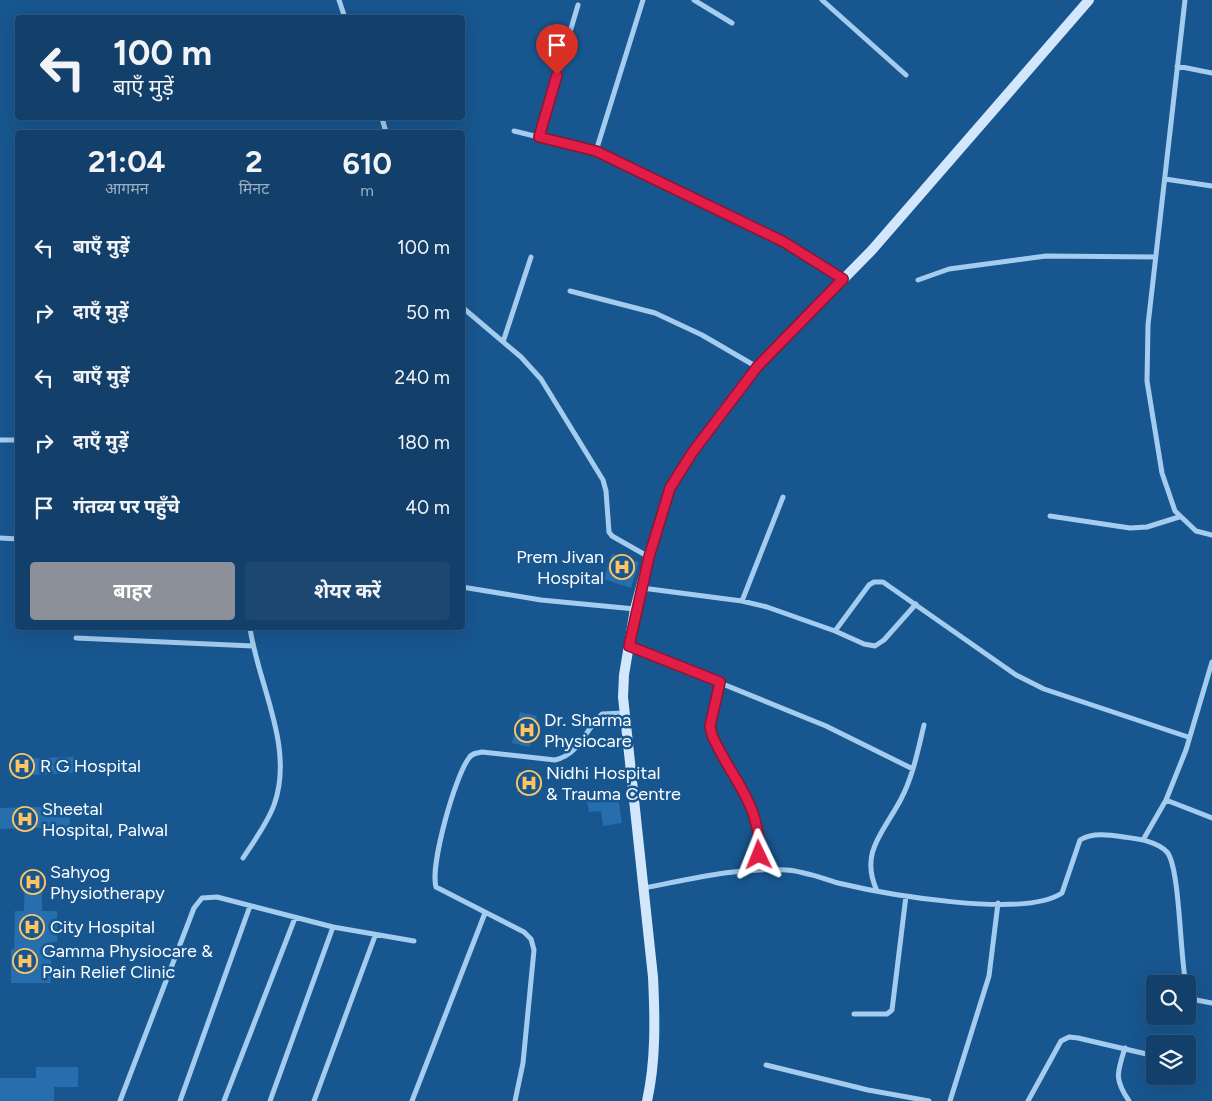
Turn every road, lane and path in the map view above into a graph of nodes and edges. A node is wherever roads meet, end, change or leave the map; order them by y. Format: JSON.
{"nodes":[{"id":1,"x":339,"y":0,"type":"edge"},
{"id":2,"x":643,"y":0,"type":"edge"},
{"id":3,"x":694,"y":0,"type":"edge"},
{"id":4,"x":822,"y":0,"type":"edge"},
{"id":5,"x":1089,"y":0,"type":"edge"},
{"id":6,"x":1185,"y":0,"type":"edge"},
{"id":7,"x":578,"y":5,"type":"dead end"},
{"id":8,"x":344,"y":15,"type":"edge"},
{"id":9,"x":732,"y":23,"type":"dead end"},
{"id":10,"x":1177,"y":66,"type":"junction"},
{"id":11,"x":1212,"y":73,"type":"edge"},
{"id":12,"x":906,"y":74,"type":"dead end"},
{"id":13,"x":514,"y":131,"type":"dead end"},
{"id":14,"x":539,"y":137,"type":"junction"},
{"id":15,"x":596,"y":151,"type":"junction"},
{"id":16,"x":1165,"y":179,"type":"junction"},
{"id":17,"x":1212,"y":186,"type":"edge"},
{"id":18,"x":531,"y":257,"type":"dead end"},
{"id":19,"x":1156,"y":257,"type":"junction"},
{"id":20,"x":843,"y":279,"type":"junction"},
{"id":21,"x":918,"y":280,"type":"dead end"},
{"id":22,"x":570,"y":291,"type":"dead end"},
{"id":23,"x":465,"y":310,"type":"edge"},
{"id":24,"x":503,"y":342,"type":"junction"},
{"id":25,"x":757,"y":367,"type":"junction"},
{"id":26,"x":0,"y":440,"type":"edge"},
{"id":27,"x":15,"y":440,"type":"edge"},
{"id":28,"x":783,"y":498,"type":"dead end"},
{"id":29,"x":1050,"y":516,"type":"dead end"},
{"id":30,"x":1179,"y":517,"type":"junction"},
{"id":31,"x":1212,"y":535,"type":"edge"},
{"id":32,"x":0,"y":538,"type":"edge"},
{"id":33,"x":15,"y":539,"type":"edge"},
{"id":34,"x":649,"y":557,"type":"junction"},
{"id":35,"x":465,"y":587,"type":"edge"},
{"id":36,"x":642,"y":588,"type":"junction"},
{"id":37,"x":742,"y":601,"type":"junction"},
{"id":38,"x":916,"y":604,"type":"junction"},
{"id":39,"x":635,"y":609,"type":"junction"},
{"id":40,"x":250,"y":630,"type":"edge"},
{"id":41,"x":835,"y":631,"type":"junction"},
{"id":42,"x":76,"y":638,"type":"dead end"},
{"id":43,"x":253,"y":646,"type":"junction"},
{"id":44,"x":629,"y":646,"type":"junction"},
{"id":45,"x":1212,"y":662,"type":"edge"},
{"id":46,"x":720,"y":682,"type":"junction"},
{"id":47,"x":624,"y":713,"type":"junction"},
{"id":48,"x":924,"y":725,"type":"dead end"},
{"id":49,"x":1188,"y":737,"type":"junction"},
{"id":50,"x":913,"y":769,"type":"junction"},
{"id":51,"x":1166,"y":800,"type":"junction"},
{"id":52,"x":1212,"y":818,"type":"edge"},
{"id":53,"x":1143,"y":840,"type":"junction"},
{"id":54,"x":243,"y":858,"type":"dead end"},
{"id":55,"x":758,"y":868,"type":"junction"},
{"id":56,"x":643,"y":888,"type":"junction"},
{"id":57,"x":878,"y":891,"type":"junction"},
{"id":58,"x":906,"y":896,"type":"junction"},
{"id":59,"x":998,"y":903,"type":"junction"},
{"id":60,"x":250,"y":906,"type":"junction"},
{"id":61,"x":485,"y":913,"type":"junction"},
{"id":62,"x":295,"y":918,"type":"junction"},
{"id":63,"x":333,"y":927,"type":"junction"},
{"id":64,"x":375,"y":936,"type":"junction"},
{"id":65,"x":414,"y":941,"type":"dead end"},
{"id":66,"x":1185,"y":975,"type":"edge"},
{"id":67,"x":1196,"y":1000,"type":"edge"},
{"id":68,"x":1212,"y":1003,"type":"edge"},
{"id":69,"x":854,"y":1014,"type":"dead end"},
{"id":70,"x":1125,"y":1048,"type":"junction"},
{"id":71,"x":1146,"y":1054,"type":"edge"},
{"id":72,"x":766,"y":1065,"type":"dead end"},
{"id":73,"x":120,"y":1101,"type":"edge"},
{"id":74,"x":180,"y":1101,"type":"edge"},
{"id":75,"x":224,"y":1101,"type":"edge"},
{"id":76,"x":270,"y":1101,"type":"edge"},
{"id":77,"x":314,"y":1101,"type":"edge"},
{"id":78,"x":412,"y":1101,"type":"edge"},
{"id":79,"x":515,"y":1101,"type":"edge"},
{"id":80,"x":647,"y":1101,"type":"edge"},
{"id":81,"x":929,"y":1101,"type":"edge"},
{"id":82,"x":950,"y":1101,"type":"edge"},
{"id":83,"x":1028,"y":1101,"type":"edge"},
{"id":84,"x":1129,"y":1101,"type":"edge"}],
"edges":[{"from":1,"to":8,"type":"street"},
{"from":2,"to":15,"type":"street"},
{"from":3,"to":9,"type":"street"},
{"from":4,"to":12,"type":"street"},
{"from":5,"to":20,"type":"main road"},
{"from":6,"to":10,"type":"street"},
{"from":7,"to":14,"type":"street"},
{"from":10,"to":11,"type":"street"},
{"from":10,"to":16,"type":"street"},
{"from":13,"to":14,"type":"street"},
{"from":14,"to":15,"type":"street"},
{"from":15,"to":20,"type":"street"},
{"from":16,"to":17,"type":"street"},
{"from":16,"to":19,"type":"street"},
{"from":18,"to":24,"type":"street"},
{"from":19,"to":21,"type":"street"},
{"from":19,"to":30,"type":"street"},
{"from":20,"to":25,"type":"main road"},
{"from":22,"to":25,"type":"street"},
{"from":23,"to":24,"type":"street"},
{"from":24,"to":34,"type":"street"},
{"from":25,"to":34,"type":"main road"},
{"from":26,"to":27,"type":"street"},
{"from":28,"to":37,"type":"street"},
{"from":29,"to":30,"type":"street"},
{"from":30,"to":31,"type":"street"},
{"from":32,"to":33,"type":"street"},
{"from":34,"to":36,"type":"main road"},
{"from":35,"to":39,"type":"street"},
{"from":36,"to":37,"type":"street"},
{"from":36,"to":39,"type":"main road"},
{"from":37,"to":41,"type":"street"},
{"from":38,"to":41,"type":"street"},
{"from":38,"to":41,"type":"street"},
{"from":38,"to":49,"type":"street"},
{"from":39,"to":44,"type":"main road"},
{"from":40,"to":43,"type":"street"},
{"from":42,"to":43,"type":"street"},
{"from":43,"to":54,"type":"street"},
{"from":44,"to":46,"type":"street"},
{"from":44,"to":47,"type":"main road"},
{"from":45,"to":49,"type":"street"},
{"from":46,"to":50,"type":"street"},
{"from":46,"to":55,"type":"street"},
{"from":47,"to":56,"type":"main road"},
{"from":47,"to":61,"type":"street"},
{"from":48,"to":50,"type":"street"},
{"from":49,"to":51,"type":"street"},
{"from":50,"to":57,"type":"street"},
{"from":51,"to":52,"type":"street"},
{"from":51,"to":53,"type":"street"},
{"from":53,"to":59,"type":"street"},
{"from":53,"to":66,"type":"street"},
{"from":55,"to":56,"type":"street"},
{"from":55,"to":57,"type":"street"},
{"from":56,"to":80,"type":"main road"},
{"from":57,"to":58,"type":"street"},
{"from":58,"to":59,"type":"street"},
{"from":58,"to":69,"type":"street"},
{"from":59,"to":82,"type":"street"},
{"from":60,"to":62,"type":"street"},
{"from":60,"to":73,"type":"street"},
{"from":60,"to":74,"type":"street"},
{"from":61,"to":78,"type":"street"},
{"from":61,"to":79,"type":"street"},
{"from":62,"to":63,"type":"street"},
{"from":62,"to":75,"type":"street"},
{"from":63,"to":64,"type":"street"},
{"from":63,"to":76,"type":"street"},
{"from":64,"to":65,"type":"street"},
{"from":64,"to":77,"type":"street"},
{"from":67,"to":68,"type":"street"},
{"from":70,"to":71,"type":"street"},
{"from":70,"to":83,"type":"street"},
{"from":70,"to":84,"type":"street"},
{"from":72,"to":81,"type":"street"}]}
